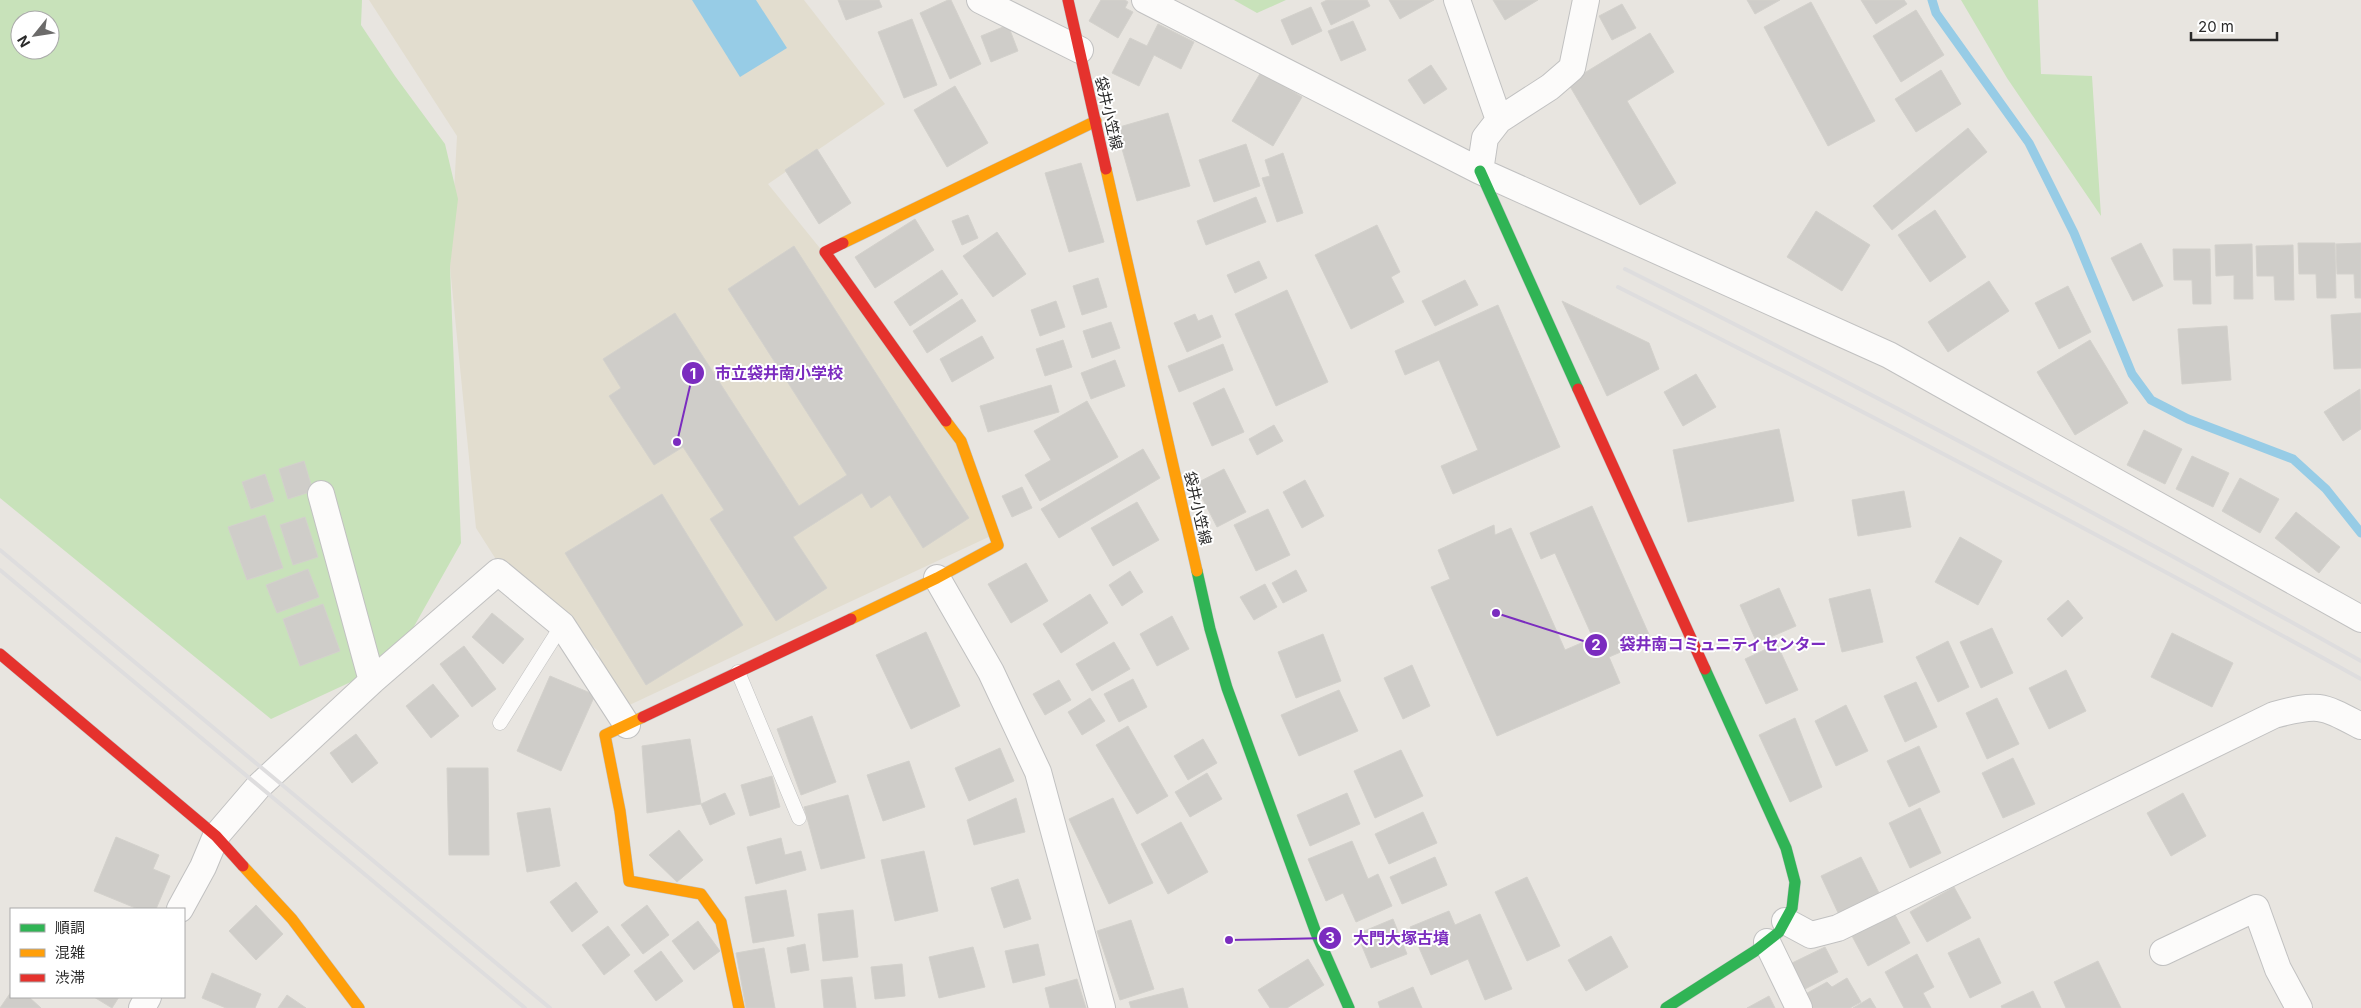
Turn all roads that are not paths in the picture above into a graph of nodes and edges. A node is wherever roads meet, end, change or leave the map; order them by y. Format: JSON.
{"nodes":[{"id":1,"x":980,"y":0,"type":"edge"},
{"id":2,"x":1068,"y":0,"type":"edge"},
{"id":3,"x":1145,"y":0,"type":"edge"},
{"id":4,"x":1458,"y":0,"type":"edge"},
{"id":5,"x":1586,"y":0,"type":"edge"},
{"id":6,"x":1080,"y":50,"type":"junction"},
{"id":7,"x":1499,"y":120,"type":"junction"},
{"id":8,"x":1096,"y":121,"type":"junction"},
{"id":9,"x":1480,"y":172,"type":"junction"},
{"id":10,"x":321,"y":494,"type":"dead end"},
{"id":11,"x":937,"y":578,"type":"junction"},
{"id":12,"x":2361,"y":619,"type":"edge"},
{"id":13,"x":562,"y":625,"type":"junction"},
{"id":14,"x":0,"y":654,"type":"edge"},
{"id":15,"x":738,"y":672,"type":"junction"},
{"id":16,"x":372,"y":681,"type":"junction"},
{"id":17,"x":500,"y":723,"type":"dead end"},
{"id":18,"x":627,"y":725,"type":"junction"},
{"id":19,"x":2361,"y":726,"type":"edge"},
{"id":20,"x":800,"y":818,"type":"dead end"},
{"id":21,"x":216,"y":836,"type":"junction"},
{"id":22,"x":181,"y":908,"type":"edge"},
{"id":23,"x":1785,"y":921,"type":"junction"},
{"id":24,"x":1767,"y":942,"type":"junction"},
{"id":25,"x":2163,"y":952,"type":"dead end"},
{"id":26,"x":359,"y":1008,"type":"edge"},
{"id":27,"x":739,"y":1008,"type":"edge"},
{"id":28,"x":1102,"y":1008,"type":"edge"},
{"id":29,"x":1348,"y":1008,"type":"edge"},
{"id":30,"x":1666,"y":1008,"type":"edge"},
{"id":31,"x":1799,"y":1008,"type":"edge"},
{"id":32,"x":2300,"y":1008,"type":"edge"}],
"edges":[{"from":1,"to":6,"type":"street"},
{"from":2,"to":6,"type":"street","name":"袋井小笠線"},
{"from":3,"to":9,"type":"street"},
{"from":4,"to":7,"type":"street"},
{"from":5,"to":7,"type":"street"},
{"from":6,"to":8,"type":"street","name":"袋井小笠線"},
{"from":7,"to":9,"type":"street"},
{"from":8,"to":11,"type":"street"},
{"from":8,"to":29,"type":"street","name":"袋井小笠線"},
{"from":9,"to":12,"type":"street"},
{"from":9,"to":23,"type":"street"},
{"from":10,"to":16,"type":"street"},
{"from":11,"to":15,"type":"street"},
{"from":11,"to":28,"type":"street"},
{"from":13,"to":16,"type":"street"},
{"from":13,"to":17,"type":"lane"},
{"from":13,"to":18,"type":"street"},
{"from":14,"to":21,"type":"street"},
{"from":15,"to":18,"type":"street"},
{"from":15,"to":20,"type":"lane"},
{"from":16,"to":21,"type":"street"},
{"from":18,"to":27,"type":"street"},
{"from":19,"to":23,"type":"street"},
{"from":21,"to":22,"type":"street"},
{"from":21,"to":26,"type":"street"},
{"from":23,"to":24,"type":"street"},
{"from":24,"to":30,"type":"street"},
{"from":24,"to":31,"type":"street"},
{"from":25,"to":32,"type":"street"}]}
